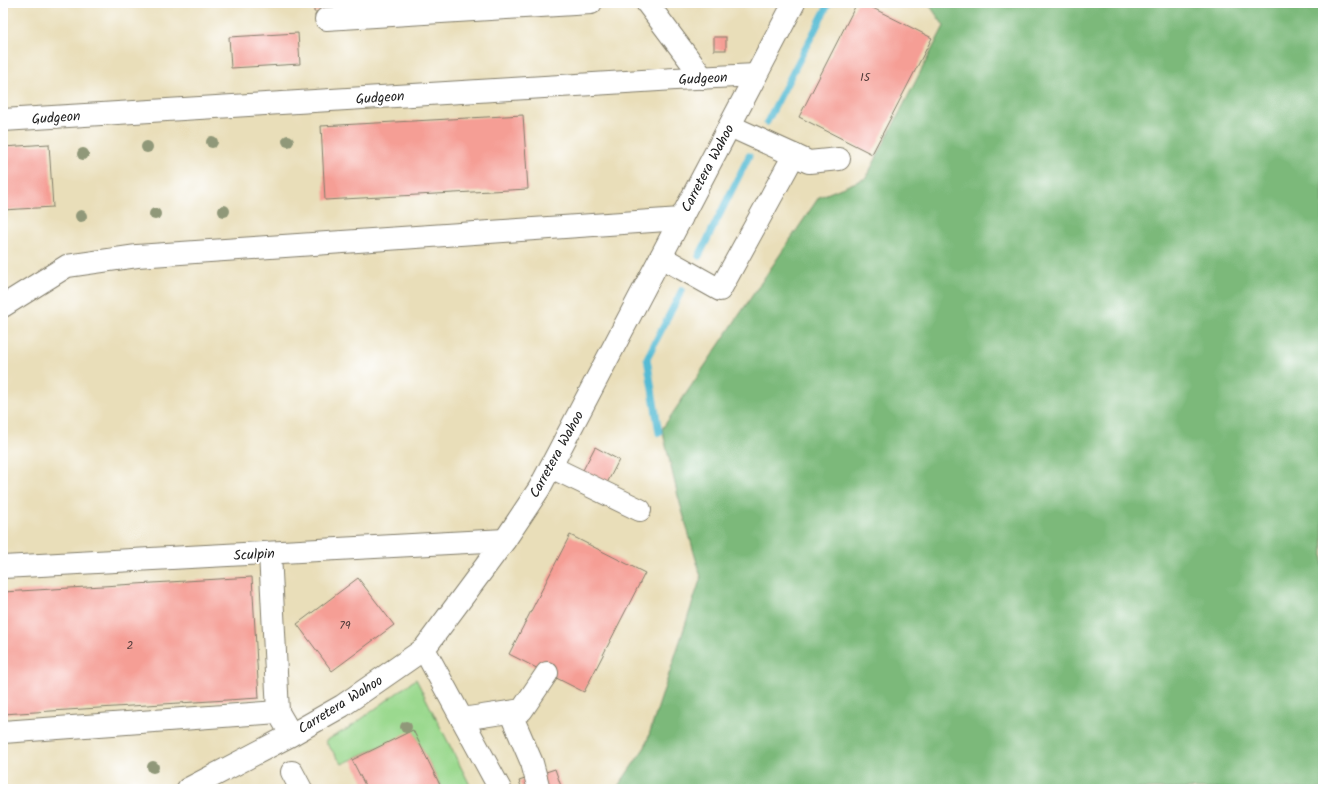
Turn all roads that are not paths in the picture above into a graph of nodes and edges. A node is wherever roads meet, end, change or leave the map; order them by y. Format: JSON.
{"nodes":[{"id":1,"x":591,"y":3,"type":"edge"},
{"id":2,"x":647,"y":3,"type":"edge"},
{"id":3,"x":794,"y":3,"type":"edge"},
{"id":4,"x":326,"y":19,"type":"dead end"},
{"id":5,"x":756,"y":75,"type":"junction"},
{"id":6,"x":703,"y":78,"type":"junction"},
{"id":7,"x":3,"y":120,"type":"edge"},
{"id":8,"x":730,"y":126,"type":"junction"},
{"id":9,"x":794,"y":156,"type":"junction"},
{"id":10,"x":839,"y":159,"type":"dead end"},
{"id":11,"x":680,"y":219,"type":"junction"},
{"id":12,"x":661,"y":257,"type":"junction"},
{"id":13,"x":3,"y":306,"type":"edge"},
{"id":14,"x":550,"y":467,"type":"junction"},
{"id":15,"x":640,"y":510,"type":"dead end"},
{"id":16,"x":505,"y":540,"type":"junction"},
{"id":17,"x":270,"y":553,"type":"junction"},
{"id":18,"x":3,"y":567,"type":"edge"},
{"id":19,"x":424,"y":649,"type":"junction"},
{"id":20,"x":547,"y":673,"type":"dead end"},
{"id":21,"x":278,"y":712,"type":"junction"},
{"id":22,"x":510,"y":712,"type":"junction"},
{"id":23,"x":462,"y":719,"type":"junction"},
{"id":24,"x":3,"y":732,"type":"edge"},
{"id":25,"x":291,"y":735,"type":"junction"},
{"id":26,"x":188,"y":789,"type":"edge"},
{"id":27,"x":500,"y":789,"type":"edge"},
{"id":28,"x":539,"y":789,"type":"edge"}],
"edges":[{"from":1,"to":4,"type":"street"},
{"from":2,"to":6,"type":"street"},
{"from":3,"to":5,"type":"street","name":"Carretera Wahoo"},
{"from":5,"to":6,"type":"street","name":"Gudgeon"},
{"from":5,"to":8,"type":"street","name":"Carretera Wahoo"},
{"from":6,"to":7,"type":"street","name":"Gudgeon"},
{"from":8,"to":9,"type":"street"},
{"from":8,"to":11,"type":"street","name":"Carretera Wahoo"},
{"from":9,"to":10,"type":"street"},
{"from":9,"to":12,"type":"street"},
{"from":11,"to":12,"type":"street","name":"Carretera Wahoo"},
{"from":11,"to":13,"type":"street"},
{"from":12,"to":14,"type":"street","name":"Carretera Wahoo"},
{"from":14,"to":15,"type":"street"},
{"from":14,"to":16,"type":"street","name":"Carretera Wahoo"},
{"from":16,"to":17,"type":"street","name":"Sculpin"},
{"from":16,"to":19,"type":"street","name":"Carretera Wahoo"},
{"from":17,"to":18,"type":"street","name":"Sculpin"},
{"from":17,"to":21,"type":"street"},
{"from":19,"to":23,"type":"street"},
{"from":19,"to":25,"type":"street","name":"Carretera Wahoo"},
{"from":20,"to":22,"type":"street"},
{"from":21,"to":24,"type":"street"},
{"from":21,"to":25,"type":"street"},
{"from":22,"to":23,"type":"street"},
{"from":22,"to":28,"type":"street"},
{"from":23,"to":27,"type":"street"},
{"from":25,"to":26,"type":"street","name":"Carretera Wahoo"}]}
